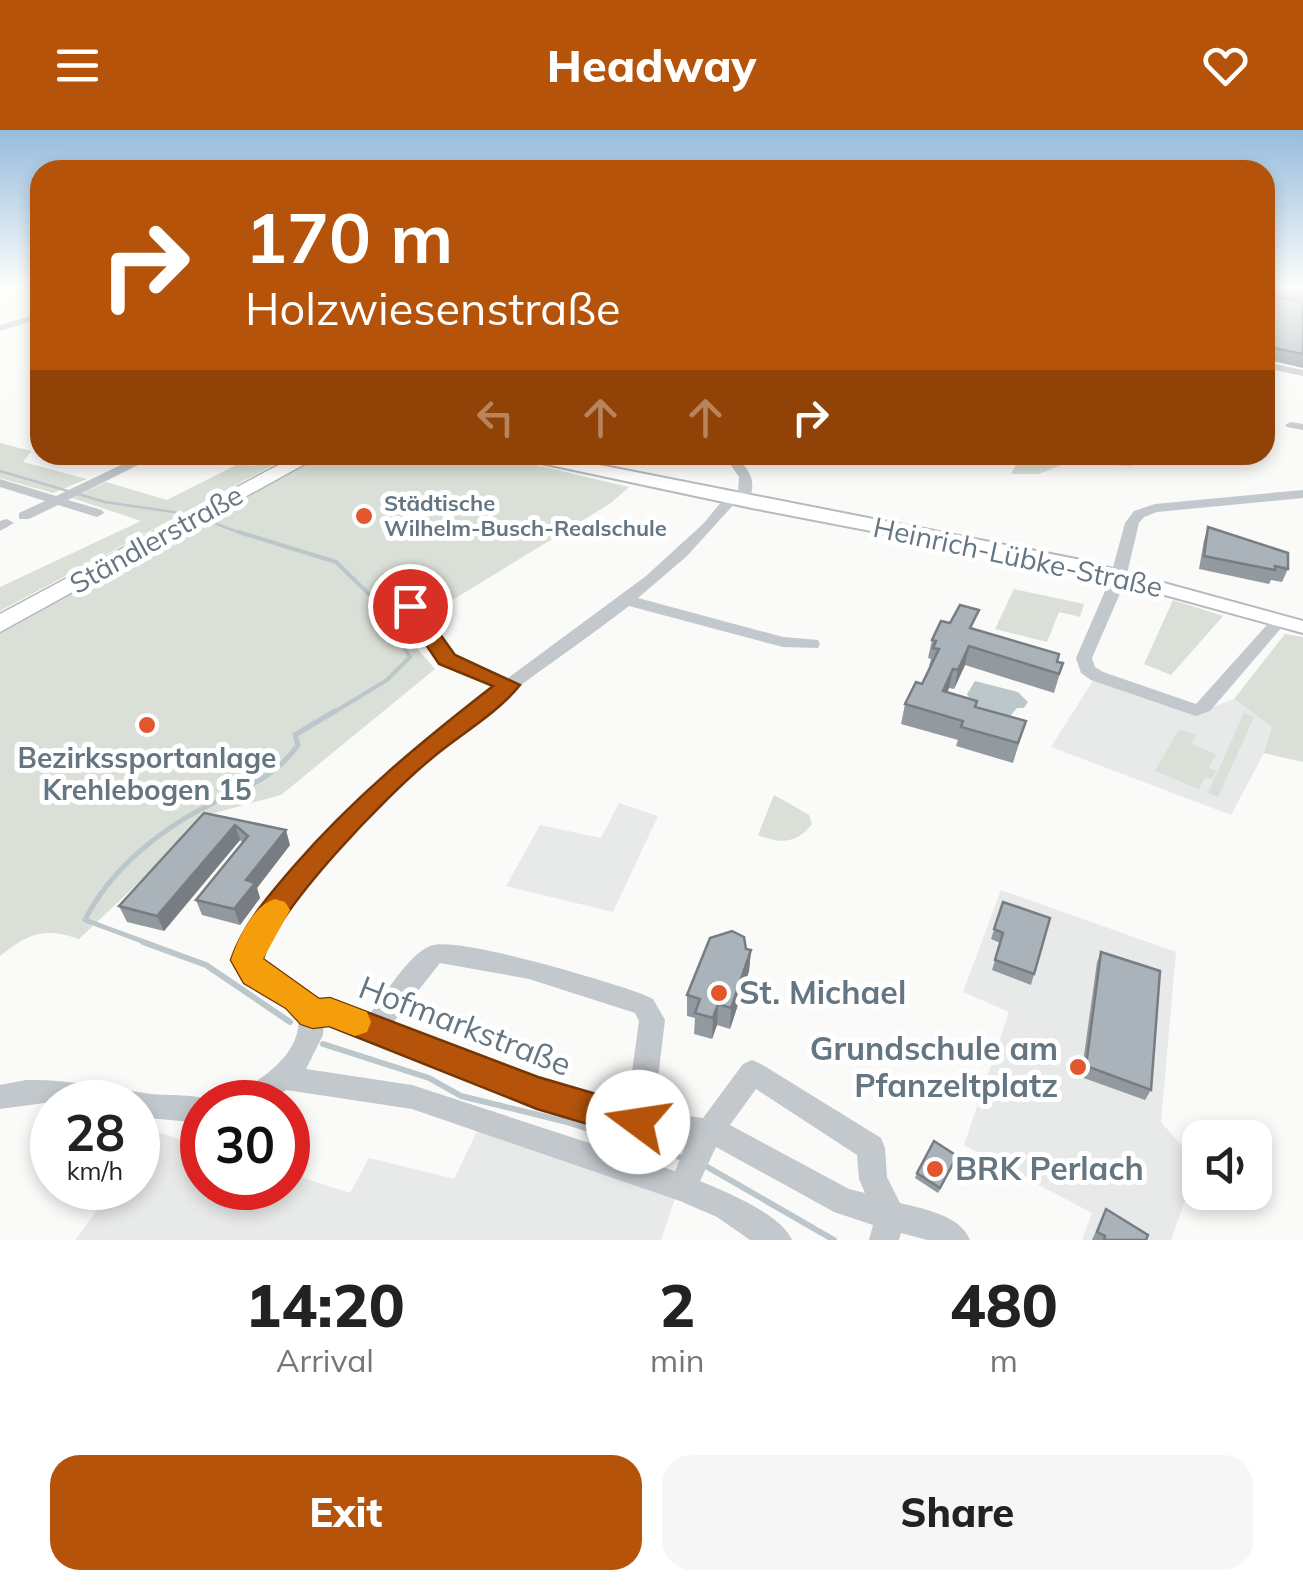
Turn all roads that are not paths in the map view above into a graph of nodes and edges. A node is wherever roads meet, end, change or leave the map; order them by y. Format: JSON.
{"nodes":[{"id":1,"x":1275,"y":367,"type":"edge"},
{"id":2,"x":1303,"y":374,"type":"edge"},
{"id":3,"x":130,"y":465,"type":"edge"},
{"id":4,"x":283,"y":465,"type":"edge"},
{"id":5,"x":292,"y":465,"type":"edge"},
{"id":6,"x":579,"y":465,"type":"edge"},
{"id":7,"x":603,"y":465,"type":"edge"},
{"id":8,"x":733,"y":465,"type":"edge"},
{"id":9,"x":0,"y":483,"type":"edge"},
{"id":10,"x":1303,"y":494,"type":"edge"},
{"id":11,"x":735,"y":495,"type":"junction"},
{"id":12,"x":55,"y":500,"type":"junction"},
{"id":13,"x":96,"y":513,"type":"dead end"},
{"id":14,"x":24,"y":516,"type":"dead end"},
{"id":15,"x":1120,"y":570,"type":"junction"},
{"id":16,"x":622,"y":599,"type":"junction"},
{"id":17,"x":410,"y":606,"type":"dead end"},
{"id":18,"x":1303,"y":616,"type":"edge"},
{"id":19,"x":0,"y":620,"type":"edge"},
{"id":20,"x":1280,"y":620,"type":"junction"},
{"id":21,"x":1303,"y":626,"type":"edge"},
{"id":22,"x":812,"y":644,"type":"dead end"},
{"id":23,"x":509,"y":685,"type":"junction"},
{"id":24,"x":313,"y":1014,"type":"junction"},
{"id":25,"x":373,"y":1029,"type":"junction"},
{"id":26,"x":286,"y":1078,"type":"junction"},
{"id":27,"x":282,"y":1080,"type":"edge"},
{"id":28,"x":0,"y":1097,"type":"edge"},
{"id":29,"x":180,"y":1107,"type":"edge"},
{"id":30,"x":638,"y":1122,"type":"junction"},
{"id":31,"x":695,"y":1160,"type":"junction"},
{"id":32,"x":886,"y":1230,"type":"edge"},
{"id":33,"x":778,"y":1240,"type":"edge"},
{"id":34,"x":956,"y":1240,"type":"edge"}],
"edges":[{"from":1,"to":2,"type":"street"},
{"from":3,"to":12,"type":"street"},
{"from":4,"to":19,"type":"highway","name":"Ständlerstraße"},
{"from":5,"to":19,"type":"highway","name":"Ständlerstraße"},
{"from":6,"to":11,"type":"main road"},
{"from":7,"to":11,"type":"main road"},
{"from":8,"to":11,"type":"street"},
{"from":9,"to":12,"type":"street"},
{"from":10,"to":15,"type":"street"},
{"from":11,"to":15,"type":"main road","name":"Heinrich-Lübke-Straße"},
{"from":11,"to":16,"type":"street"},
{"from":12,"to":13,"type":"street"},
{"from":12,"to":14,"type":"street"},
{"from":15,"to":18,"type":"main road","name":"Heinrich-Lübke-Straße"},
{"from":15,"to":20,"type":"main road","name":"Heinrich-Lübke-Straße"},
{"from":15,"to":20,"type":"street"},
{"from":16,"to":22,"type":"street"},
{"from":16,"to":23,"type":"street"},
{"from":17,"to":23,"type":"street"},
{"from":20,"to":21,"type":"main road","name":"Heinrich-Lübke-Straße"},
{"from":23,"to":24,"type":"street","name":"Hofmarkstraße"},
{"from":24,"to":25,"type":"street","name":"Hofmarkstraße"},
{"from":24,"to":26,"type":"street"},
{"from":25,"to":30,"type":"street","name":"Hofmarkstraße"},
{"from":25,"to":30,"type":"street"},
{"from":26,"to":27,"type":"street"},
{"from":26,"to":31,"type":"street"},
{"from":28,"to":29,"type":"street"},
{"from":30,"to":31,"type":"street","name":"Hofmarkstraße"},
{"from":31,"to":32,"type":"street"},
{"from":31,"to":32,"type":"street"},
{"from":31,"to":33,"type":"street"},
{"from":32,"to":34,"type":"street"}]}
